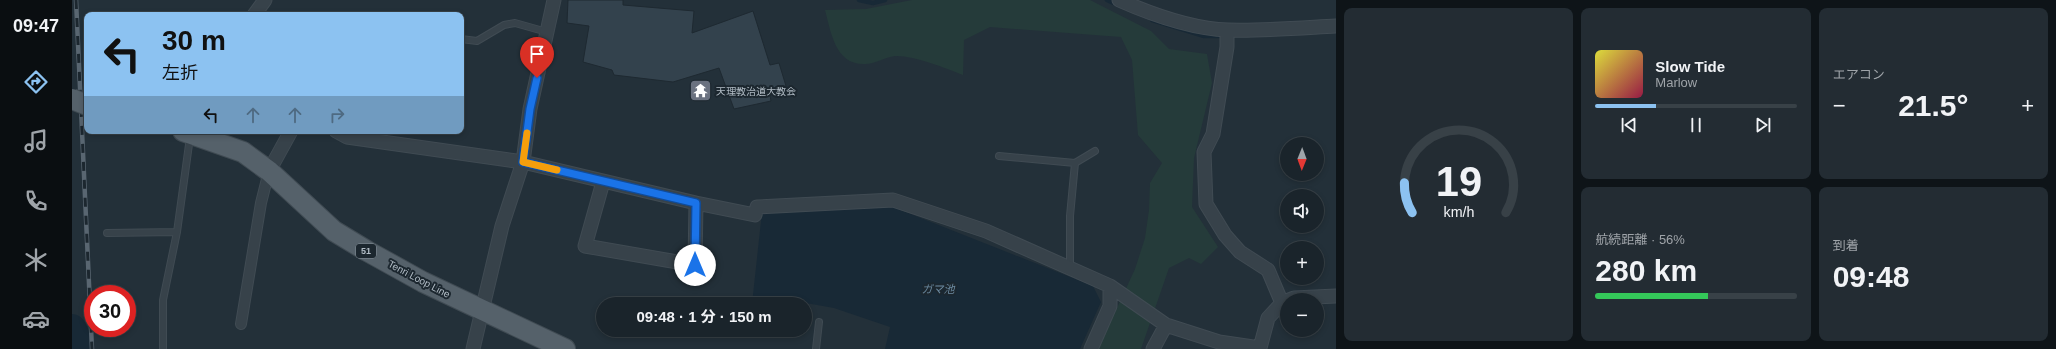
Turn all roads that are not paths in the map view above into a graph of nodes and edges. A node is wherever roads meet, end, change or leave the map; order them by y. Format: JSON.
{"nodes":[{"id":1,"x":265,"y":0,"type":"edge"},
{"id":2,"x":554,"y":0,"type":"edge"},
{"id":3,"x":1119,"y":0,"type":"edge"},
{"id":4,"x":257,"y":12,"type":"edge"},
{"id":5,"x":1336,"y":26,"type":"edge"},
{"id":6,"x":547,"y":32,"type":"junction"},
{"id":7,"x":1228,"y":37,"type":"junction"},
{"id":8,"x":464,"y":39,"type":"edge"},
{"id":9,"x":72,"y":99,"type":"edge"},
{"id":10,"x":84,"y":104,"type":"edge"},
{"id":11,"x":192,"y":134,"type":"edge"},
{"id":12,"x":195,"y":134,"type":"edge"},
{"id":13,"x":289,"y":134,"type":"edge"},
{"id":14,"x":343,"y":134,"type":"edge"},
{"id":15,"x":1095,"y":151,"type":"dead end"},
{"id":16,"x":999,"y":156,"type":"dead end"},
{"id":17,"x":523,"y":162,"type":"junction"},
{"id":18,"x":1075,"y":163,"type":"junction"},
{"id":19,"x":269,"y":171,"type":"junction"},
{"id":20,"x":603,"y":182,"type":"junction"},
{"id":21,"x":696,"y":203,"type":"junction"},
{"id":22,"x":177,"y":232,"type":"junction"},
{"id":23,"x":107,"y":233,"type":"dead end"},
{"id":24,"x":1070,"y":268,"type":"junction"},
{"id":25,"x":1110,"y":286,"type":"junction"},
{"id":26,"x":1281,"y":293,"type":"edge"},
{"id":27,"x":1336,"y":296,"type":"edge"},
{"id":28,"x":1324,"y":297,"type":"edge"},
{"id":29,"x":1280,"y":307,"type":"edge"},
{"id":30,"x":482,"y":311,"type":"junction"},
{"id":31,"x":818,"y":322,"type":"dead end"},
{"id":32,"x":241,"y":324,"type":"dead end"},
{"id":33,"x":1166,"y":325,"type":"junction"},
{"id":34,"x":1260,"y":348,"type":"edge"},
{"id":35,"x":163,"y":349,"type":"edge"},
{"id":36,"x":473,"y":349,"type":"edge"},
{"id":37,"x":565,"y":349,"type":"edge"},
{"id":38,"x":816,"y":349,"type":"edge"},
{"id":39,"x":1091,"y":349,"type":"edge"},
{"id":40,"x":1153,"y":349,"type":"edge"}],
"edges":[{"from":1,"to":4,"type":"street"},
{"from":2,"to":6,"type":"street"},
{"from":3,"to":7,"type":"street"},
{"from":5,"to":7,"type":"street"},
{"from":6,"to":8,"type":"lane"},
{"from":6,"to":17,"type":"street"},
{"from":7,"to":26,"type":"street"},
{"from":9,"to":10,"type":"main road","bridge":true},
{"from":11,"to":22,"type":"lane"},
{"from":12,"to":19,"type":"main road","name":"Tenri Loop Line","number":"51"},
{"from":13,"to":19,"type":"street"},
{"from":14,"to":17,"type":"street"},
{"from":15,"to":18,"type":"lane"},
{"from":16,"to":18,"type":"lane"},
{"from":17,"to":20,"type":"street"},
{"from":17,"to":30,"type":"street"},
{"from":18,"to":24,"type":"lane"},
{"from":19,"to":30,"type":"main road","name":"Tenri Loop Line","number":"51"},
{"from":19,"to":32,"type":"street"},
{"from":20,"to":21,"type":"street"},
{"from":20,"to":21,"type":"street"},
{"from":21,"to":24,"type":"street"},
{"from":22,"to":23,"type":"lane"},
{"from":22,"to":35,"type":"lane"},
{"from":24,"to":25,"type":"street"},
{"from":25,"to":33,"type":"street"},
{"from":25,"to":39,"type":"street"},
{"from":27,"to":28,"type":"street"},
{"from":29,"to":34,"type":"street"},
{"from":30,"to":36,"type":"street"},
{"from":30,"to":37,"type":"main road","name":"Tenri Loop Line","number":"51"},
{"from":31,"to":38,"type":"lane"},
{"from":33,"to":34,"type":"street"},
{"from":33,"to":40,"type":"street"}]}
